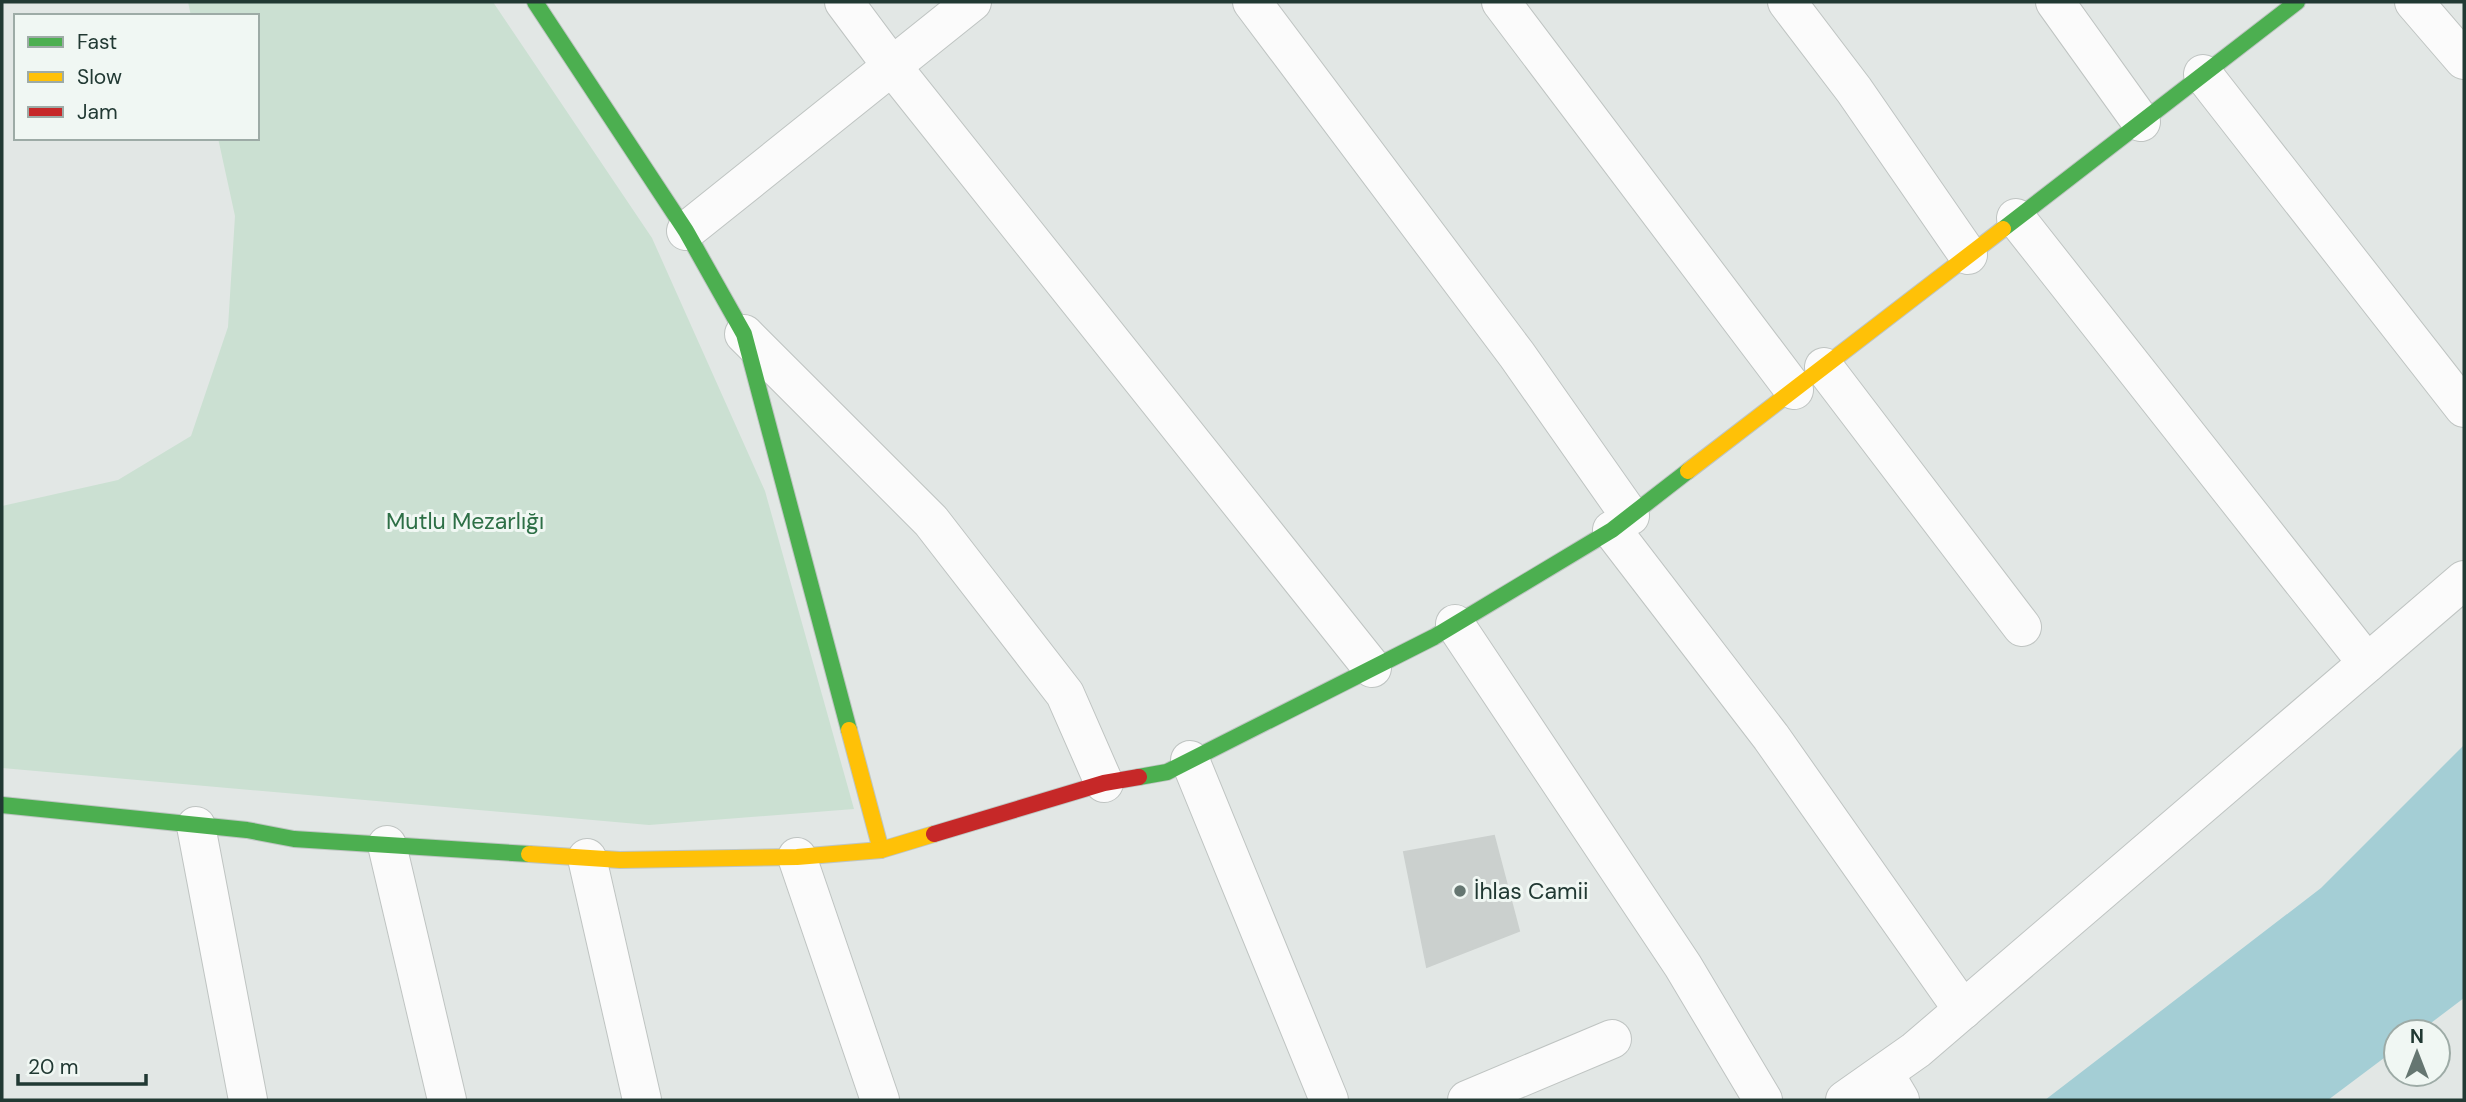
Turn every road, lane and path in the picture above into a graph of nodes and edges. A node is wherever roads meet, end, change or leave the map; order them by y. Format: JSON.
{"nodes":[{"id":1,"x":535,"y":2,"type":"edge"},
{"id":2,"x":844,"y":2,"type":"edge"},
{"id":3,"x":972,"y":2,"type":"edge"},
{"id":4,"x":1252,"y":2,"type":"edge"},
{"id":5,"x":1501,"y":2,"type":"edge"},
{"id":6,"x":1787,"y":2,"type":"edge"},
{"id":7,"x":2055,"y":2,"type":"edge"},
{"id":8,"x":2414,"y":2,"type":"edge"},
{"id":9,"x":2278,"y":7,"type":"edge"},
{"id":10,"x":2464,"y":60,"type":"edge"},
{"id":11,"x":891,"y":65,"type":"junction"},
{"id":12,"x":2203,"y":74,"type":"junction"},
{"id":13,"x":2141,"y":122,"type":"junction"},
{"id":14,"x":2016,"y":218,"type":"junction"},
{"id":15,"x":686,"y":231,"type":"junction"},
{"id":16,"x":1968,"y":255,"type":"junction"},
{"id":17,"x":744,"y":334,"type":"junction"},
{"id":18,"x":1824,"y":367,"type":"junction"},
{"id":19,"x":1794,"y":390,"type":"junction"},
{"id":20,"x":2464,"y":408,"type":"edge"},
{"id":21,"x":1621,"y":523,"type":"junction"},
{"id":22,"x":2464,"y":580,"type":"edge"},
{"id":23,"x":1455,"y":624,"type":"junction"},
{"id":24,"x":2022,"y":627,"type":"dead end"},
{"id":25,"x":2367,"y":663,"type":"junction"},
{"id":26,"x":1373,"y":668,"type":"junction"},
{"id":27,"x":1191,"y":760,"type":"junction"},
{"id":28,"x":1104,"y":783,"type":"junction"},
{"id":29,"x":2,"y":805,"type":"edge"},
{"id":30,"x":196,"y":826,"type":"junction"},
{"id":31,"x":387,"y":845,"type":"junction"},
{"id":32,"x":881,"y":850,"type":"junction"},
{"id":33,"x":797,"y":857,"type":"junction"},
{"id":34,"x":587,"y":858,"type":"junction"},
{"id":35,"x":1962,"y":1010,"type":"junction"},
{"id":36,"x":1612,"y":1039,"type":"dead end"},
{"id":37,"x":1892,"y":1087,"type":"edge"},
{"id":38,"x":871,"y":1098,"type":"edge"},
{"id":39,"x":248,"y":1100,"type":"edge"},
{"id":40,"x":447,"y":1100,"type":"edge"},
{"id":41,"x":642,"y":1100,"type":"edge"},
{"id":42,"x":1329,"y":1100,"type":"edge"},
{"id":43,"x":1467,"y":1100,"type":"edge"},
{"id":44,"x":1763,"y":1100,"type":"edge"},
{"id":45,"x":1844,"y":1100,"type":"edge"}],
"edges":[{"from":1,"to":15,"type":"main road"},
{"from":2,"to":11,"type":"street"},
{"from":3,"to":11,"type":"street"},
{"from":4,"to":21,"type":"street"},
{"from":5,"to":19,"type":"street"},
{"from":6,"to":16,"type":"street"},
{"from":7,"to":13,"type":"street"},
{"from":8,"to":10,"type":"street"},
{"from":9,"to":12,"type":"main road"},
{"from":11,"to":15,"type":"street"},
{"from":11,"to":26,"type":"street"},
{"from":12,"to":13,"type":"main road"},
{"from":12,"to":20,"type":"street"},
{"from":13,"to":14,"type":"main road"},
{"from":14,"to":16,"type":"main road"},
{"from":14,"to":25,"type":"street"},
{"from":15,"to":17,"type":"main road"},
{"from":16,"to":18,"type":"main road"},
{"from":17,"to":28,"type":"street"},
{"from":17,"to":32,"type":"main road"},
{"from":18,"to":19,"type":"main road"},
{"from":18,"to":24,"type":"street"},
{"from":19,"to":21,"type":"main road"},
{"from":21,"to":23,"type":"main road"},
{"from":21,"to":35,"type":"street"},
{"from":22,"to":25,"type":"street"},
{"from":23,"to":26,"type":"main road"},
{"from":23,"to":44,"type":"street"},
{"from":25,"to":35,"type":"street"},
{"from":26,"to":27,"type":"main road"},
{"from":27,"to":28,"type":"main road"},
{"from":27,"to":42,"type":"street"},
{"from":28,"to":32,"type":"main road"},
{"from":29,"to":30,"type":"main road"},
{"from":30,"to":31,"type":"main road"},
{"from":30,"to":39,"type":"street"},
{"from":31,"to":34,"type":"main road"},
{"from":31,"to":40,"type":"street"},
{"from":32,"to":33,"type":"main road"},
{"from":33,"to":34,"type":"main road"},
{"from":33,"to":38,"type":"street"},
{"from":34,"to":41,"type":"street"},
{"from":35,"to":37,"type":"street"},
{"from":36,"to":43,"type":"street"},
{"from":37,"to":45,"type":"street"}]}
